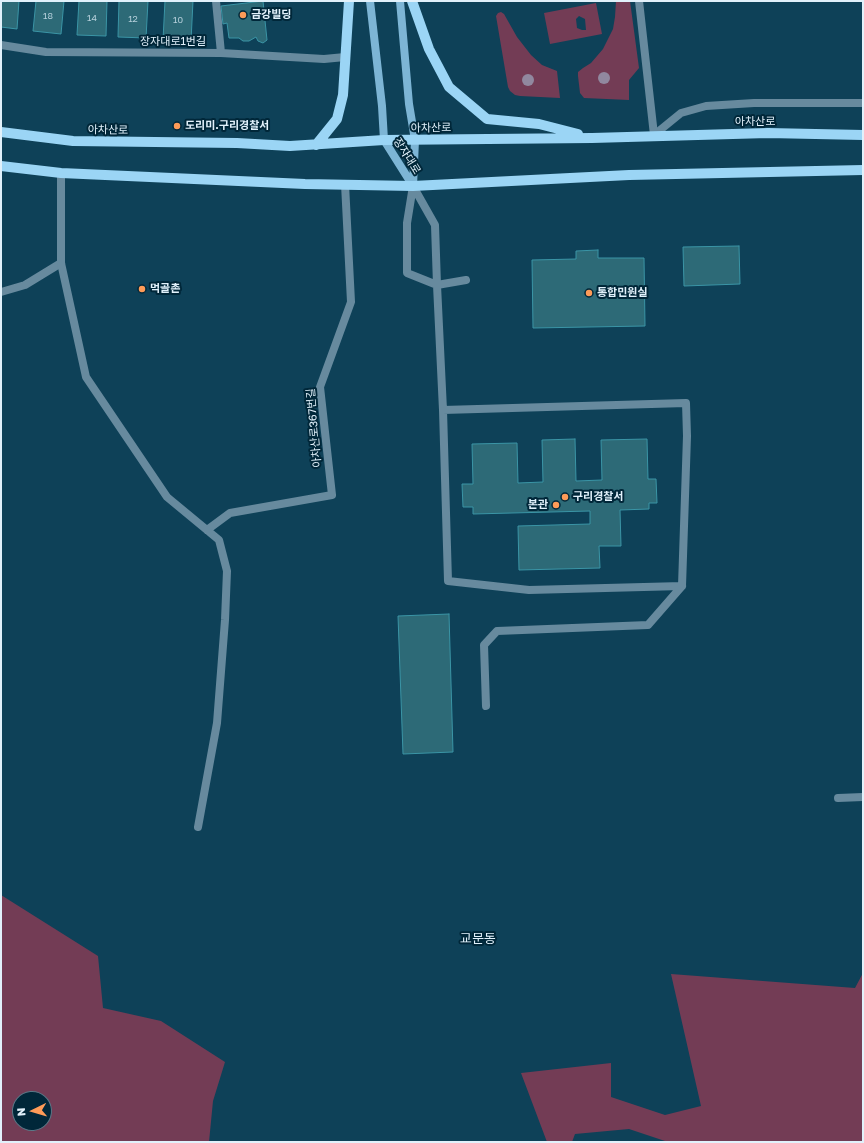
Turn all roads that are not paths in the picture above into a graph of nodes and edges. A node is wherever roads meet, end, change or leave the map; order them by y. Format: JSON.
{"nodes":[{"id":1,"x":216,"y":1,"type":"edge"},
{"id":2,"x":349,"y":1,"type":"edge"},
{"id":3,"x":370,"y":1,"type":"edge"},
{"id":4,"x":400,"y":1,"type":"edge"},
{"id":5,"x":412,"y":1,"type":"edge"},
{"id":6,"x":639,"y":1,"type":"edge"},
{"id":7,"x":1,"y":45,"type":"edge"},
{"id":8,"x":221,"y":53,"type":"junction"},
{"id":9,"x":345,"y":57,"type":"junction"},
{"id":10,"x":863,"y":103,"type":"edge"},
{"id":11,"x":1,"y":132,"type":"edge"},
{"id":12,"x":654,"y":135,"type":"junction"},
{"id":13,"x":863,"y":135,"type":"edge"},
{"id":14,"x":592,"y":138,"type":"junction"},
{"id":15,"x":384,"y":140,"type":"junction"},
{"id":16,"x":415,"y":140,"type":"junction"},
{"id":17,"x":316,"y":145,"type":"junction"},
{"id":18,"x":1,"y":166,"type":"edge"},
{"id":19,"x":863,"y":170,"type":"edge"},
{"id":20,"x":61,"y":173,"type":"junction"},
{"id":21,"x":345,"y":184,"type":"junction"},
{"id":22,"x":413,"y":186,"type":"junction"},
{"id":23,"x":61,"y":263,"type":"junction"},
{"id":24,"x":466,"y":280,"type":"dead end"},
{"id":25,"x":437,"y":285,"type":"junction"},
{"id":26,"x":1,"y":292,"type":"edge"},
{"id":27,"x":443,"y":410,"type":"junction"},
{"id":28,"x":207,"y":530,"type":"junction"},
{"id":29,"x":682,"y":586,"type":"junction"},
{"id":30,"x":486,"y":706,"type":"dead end"},
{"id":31,"x":863,"y":797,"type":"edge"},
{"id":32,"x":838,"y":798,"type":"dead end"},
{"id":33,"x":198,"y":827,"type":"dead end"}],
"edges":[{"from":1,"to":8,"type":"street"},
{"from":2,"to":9,"type":"main road"},
{"from":3,"to":15,"type":"street","name":"장자대로"},
{"from":4,"to":16,"type":"street","name":"장자대로"},
{"from":5,"to":14,"type":"main road"},
{"from":6,"to":12,"type":"street"},
{"from":7,"to":8,"type":"street","name":"장자대로1번길"},
{"from":8,"to":9,"type":"street","name":"장자대로1번길"},
{"from":9,"to":17,"type":"main road"},
{"from":10,"to":12,"type":"street"},
{"from":11,"to":17,"type":"main road","name":"아차산로"},
{"from":12,"to":13,"type":"main road","name":"아차산로"},
{"from":12,"to":14,"type":"main road","name":"아차산로"},
{"from":14,"to":16,"type":"main road","name":"아차산로"},
{"from":15,"to":16,"type":"main road","name":"아차산로"},
{"from":15,"to":17,"type":"main road","name":"아차산로"},
{"from":15,"to":22,"type":"street","name":"장자대로"},
{"from":16,"to":22,"type":"street","name":"장자대로"},
{"from":18,"to":20,"type":"main road"},
{"from":19,"to":22,"type":"main road"},
{"from":20,"to":21,"type":"main road"},
{"from":20,"to":23,"type":"street"},
{"from":21,"to":22,"type":"main road"},
{"from":21,"to":28,"type":"street","name":"아차산로367번길"},
{"from":22,"to":25,"type":"street"},
{"from":22,"to":25,"type":"street"},
{"from":23,"to":26,"type":"street"},
{"from":23,"to":28,"type":"street"},
{"from":24,"to":25,"type":"street"},
{"from":25,"to":27,"type":"street"},
{"from":27,"to":29,"type":"street"},
{"from":27,"to":29,"type":"street"},
{"from":28,"to":33,"type":"street"},
{"from":29,"to":30,"type":"street"},
{"from":31,"to":32,"type":"street"}]}
